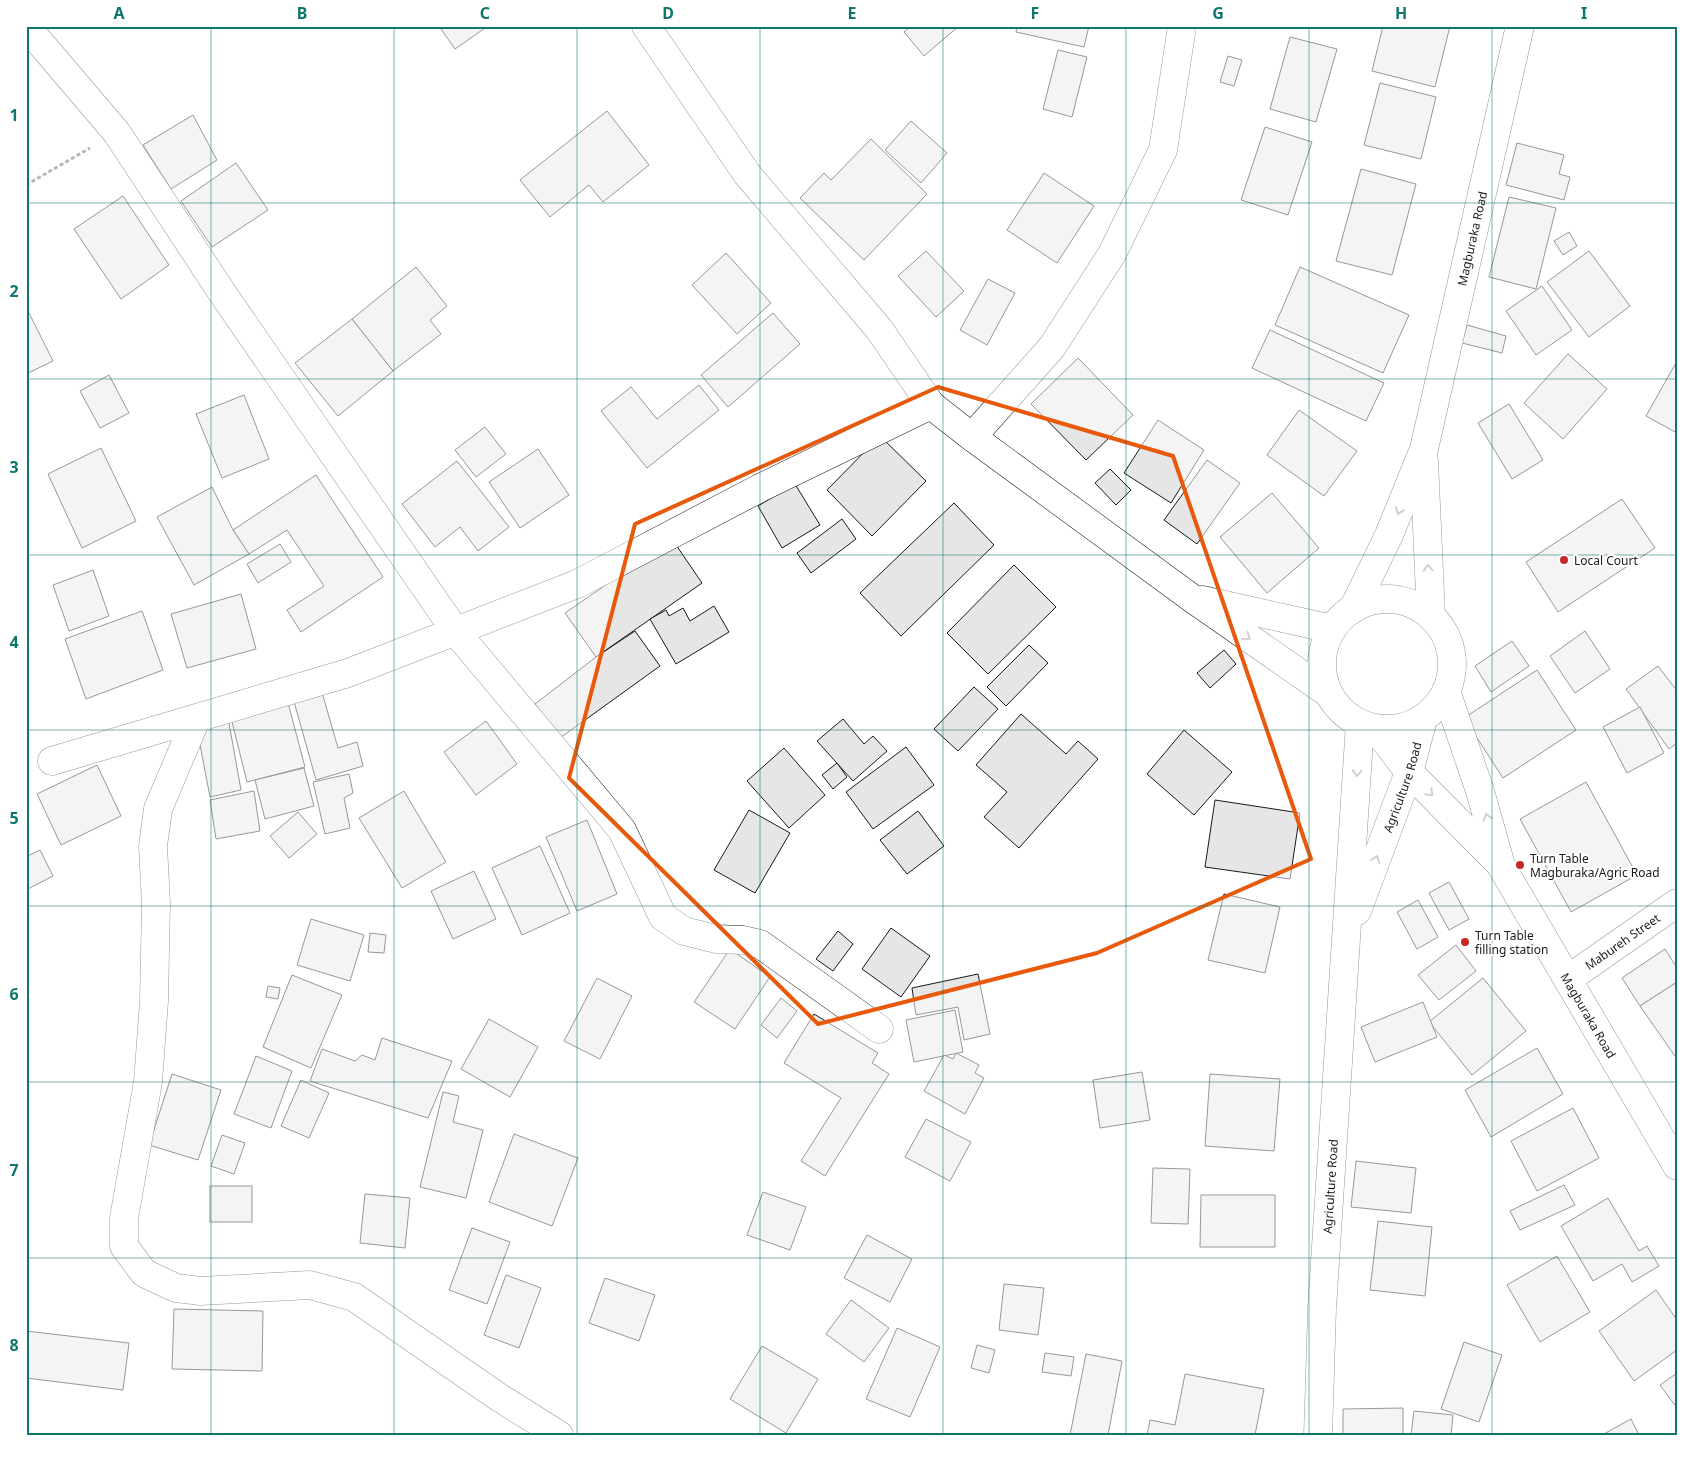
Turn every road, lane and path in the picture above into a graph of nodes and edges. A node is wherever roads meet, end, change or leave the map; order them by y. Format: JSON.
{"nodes":[{"id":1,"x":26,"y":26,"type":"edge"},
{"id":2,"x":646,"y":26,"type":"edge"},
{"id":3,"x":1520,"y":26,"type":"edge"},
{"id":4,"x":1181,"y":33,"type":"dead end"},
{"id":5,"x":117,"y":133,"type":"junction"},
{"id":6,"x":26,"y":185,"type":"edge"},
{"id":7,"x":931,"y":405,"type":"junction"},
{"id":8,"x":972,"y":437,"type":"junction"},
{"id":9,"x":1424,"y":449,"type":"junction"},
{"id":10,"x":1193,"y":599,"type":"junction"},
{"id":11,"x":1353,"y":609,"type":"junction"},
{"id":12,"x":1431,"y":616,"type":"junction"},
{"id":13,"x":1332,"y":629,"type":"junction"},
{"id":14,"x":456,"y":632,"type":"junction"},
{"id":15,"x":1446,"y":691,"type":"junction"},
{"id":16,"x":1328,"y":693,"type":"junction"},
{"id":17,"x":196,"y":719,"type":"junction"},
{"id":18,"x":1423,"y":719,"type":"junction"},
{"id":19,"x":1368,"y":726,"type":"junction"},
{"id":20,"x":52,"y":761,"type":"dead end"},
{"id":21,"x":1409,"y":772,"type":"junction"},
{"id":22,"x":1500,"y":864,"type":"junction"},
{"id":23,"x":1677,"y":903,"type":"edge"},
{"id":24,"x":1348,"y":938,"type":"junction"},
{"id":25,"x":1568,"y":979,"type":"junction"},
{"id":26,"x":880,"y":1029,"type":"dead end"},
{"id":27,"x":1677,"y":1166,"type":"edge"},
{"id":28,"x":559,"y":1435,"type":"edge"},
{"id":29,"x":1318,"y":1435,"type":"edge"}],
"edges":[{"from":1,"to":5,"type":"street"},
{"from":2,"to":7,"type":"street"},
{"from":3,"to":9,"type":"street","name":"Magburaka Road"},
{"from":4,"to":8,"type":"street"},
{"from":5,"to":6,"type":"path"},
{"from":5,"to":14,"type":"street"},
{"from":7,"to":8,"type":"street"},
{"from":7,"to":14,"type":"street"},
{"from":8,"to":10,"type":"street"},
{"from":9,"to":11,"type":"street","name":"Magburaka Road","one_way":true},
{"from":12,"to":9,"type":"street","name":"Magburaka Road","one_way":true},
{"from":10,"to":13,"type":"street"},
{"from":10,"to":16,"type":"street","one_way":true},
{"from":11,"to":12,"type":"street"},
{"from":11,"to":13,"type":"street"},
{"from":12,"to":15,"type":"street"},
{"from":13,"to":16,"type":"street"},
{"from":14,"to":17,"type":"street"},
{"from":14,"to":26,"type":"street"},
{"from":15,"to":18,"type":"street"},
{"from":22,"to":15,"type":"street","name":"Magburaka Road","one_way":true},
{"from":16,"to":19,"type":"street"},
{"from":17,"to":20,"type":"street"},
{"from":17,"to":28,"type":"street"},
{"from":18,"to":19,"type":"street"},
{"from":18,"to":21,"type":"street","name":"Agriculture Road"},
{"from":19,"to":21,"type":"street","name":"Magburaka Road"},
{"from":19,"to":24,"type":"street","name":"Agriculture Road","one_way":true},
{"from":21,"to":22,"type":"street","name":"Magburaka Road","one_way":true},
{"from":24,"to":21,"type":"street","name":"Agriculture Road","one_way":true},
{"from":22,"to":25,"type":"street","name":"Magburaka Road"},
{"from":23,"to":25,"type":"street","name":"Mabureh Street"},
{"from":24,"to":29,"type":"street","name":"Agriculture Road"},
{"from":25,"to":27,"type":"street","name":"Magburaka Road"}]}
